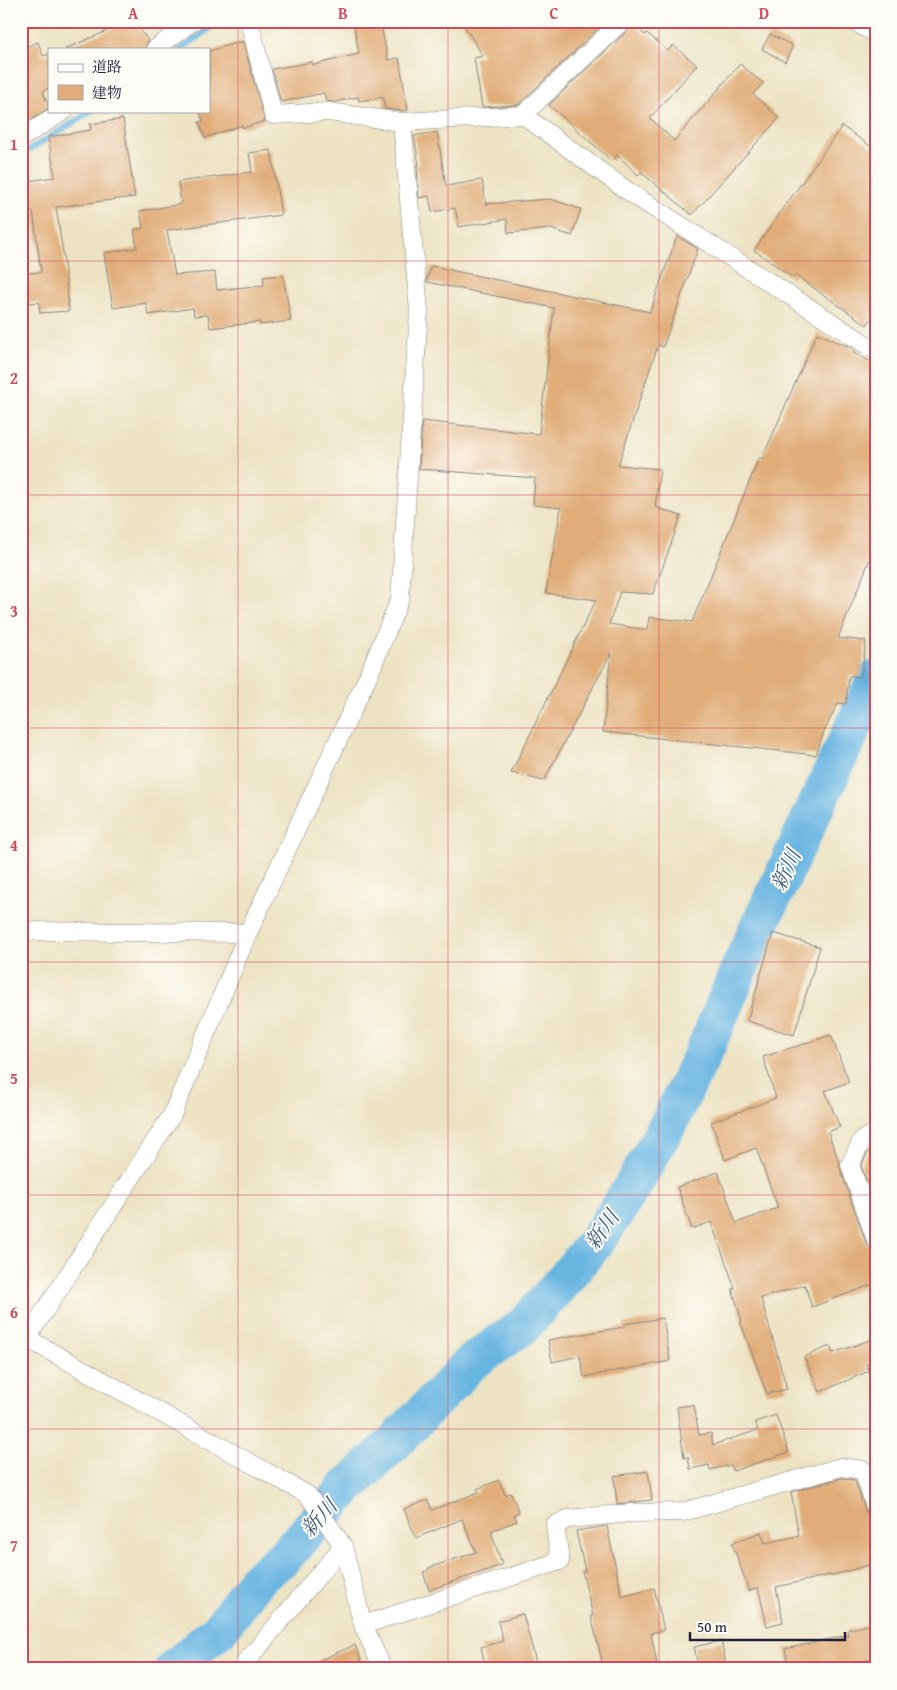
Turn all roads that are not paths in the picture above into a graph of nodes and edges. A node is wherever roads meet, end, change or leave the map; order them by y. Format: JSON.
{"nodes":[{"id":1,"x":193,"y":21,"type":"edge"},
{"id":2,"x":249,"y":21,"type":"edge"},
{"id":3,"x":622,"y":21,"type":"edge"},
{"id":4,"x":853,"y":21,"type":"edge"},
{"id":5,"x":876,"y":34,"type":"edge"},
{"id":6,"x":156,"y":48,"type":"edge"},
{"id":7,"x":62,"y":112,"type":"edge"},
{"id":8,"x":523,"y":115,"type":"junction"},
{"id":9,"x":402,"y":122,"type":"junction"},
{"id":10,"x":21,"y":138,"type":"edge"},
{"id":11,"x":876,"y":351,"type":"edge"},
{"id":12,"x":21,"y":931,"type":"edge"},
{"id":13,"x":248,"y":934,"type":"junction"},
{"id":14,"x":876,"y":1132,"type":"edge"},
{"id":15,"x":876,"y":1240,"type":"edge"},
{"id":16,"x":24,"y":1337,"type":"edge"},
{"id":17,"x":876,"y":1509,"type":"edge"},
{"id":18,"x":343,"y":1546,"type":"junction"},
{"id":19,"x":363,"y":1625,"type":"junction"},
{"id":20,"x":240,"y":1669,"type":"edge"},
{"id":21,"x":383,"y":1669,"type":"edge"}],
"edges":[{"from":1,"to":6,"type":"street"},
{"from":2,"to":9,"type":"street"},
{"from":3,"to":8,"type":"street"},
{"from":4,"to":5,"type":"street"},
{"from":7,"to":10,"type":"street"},
{"from":8,"to":9,"type":"street"},
{"from":8,"to":11,"type":"street"},
{"from":9,"to":13,"type":"street"},
{"from":12,"to":13,"type":"street"},
{"from":13,"to":16,"type":"street"},
{"from":14,"to":15,"type":"street"},
{"from":16,"to":18,"type":"street"},
{"from":17,"to":19,"type":"street"},
{"from":18,"to":19,"type":"street"},
{"from":18,"to":20,"type":"street"},
{"from":19,"to":21,"type":"street"}]}
